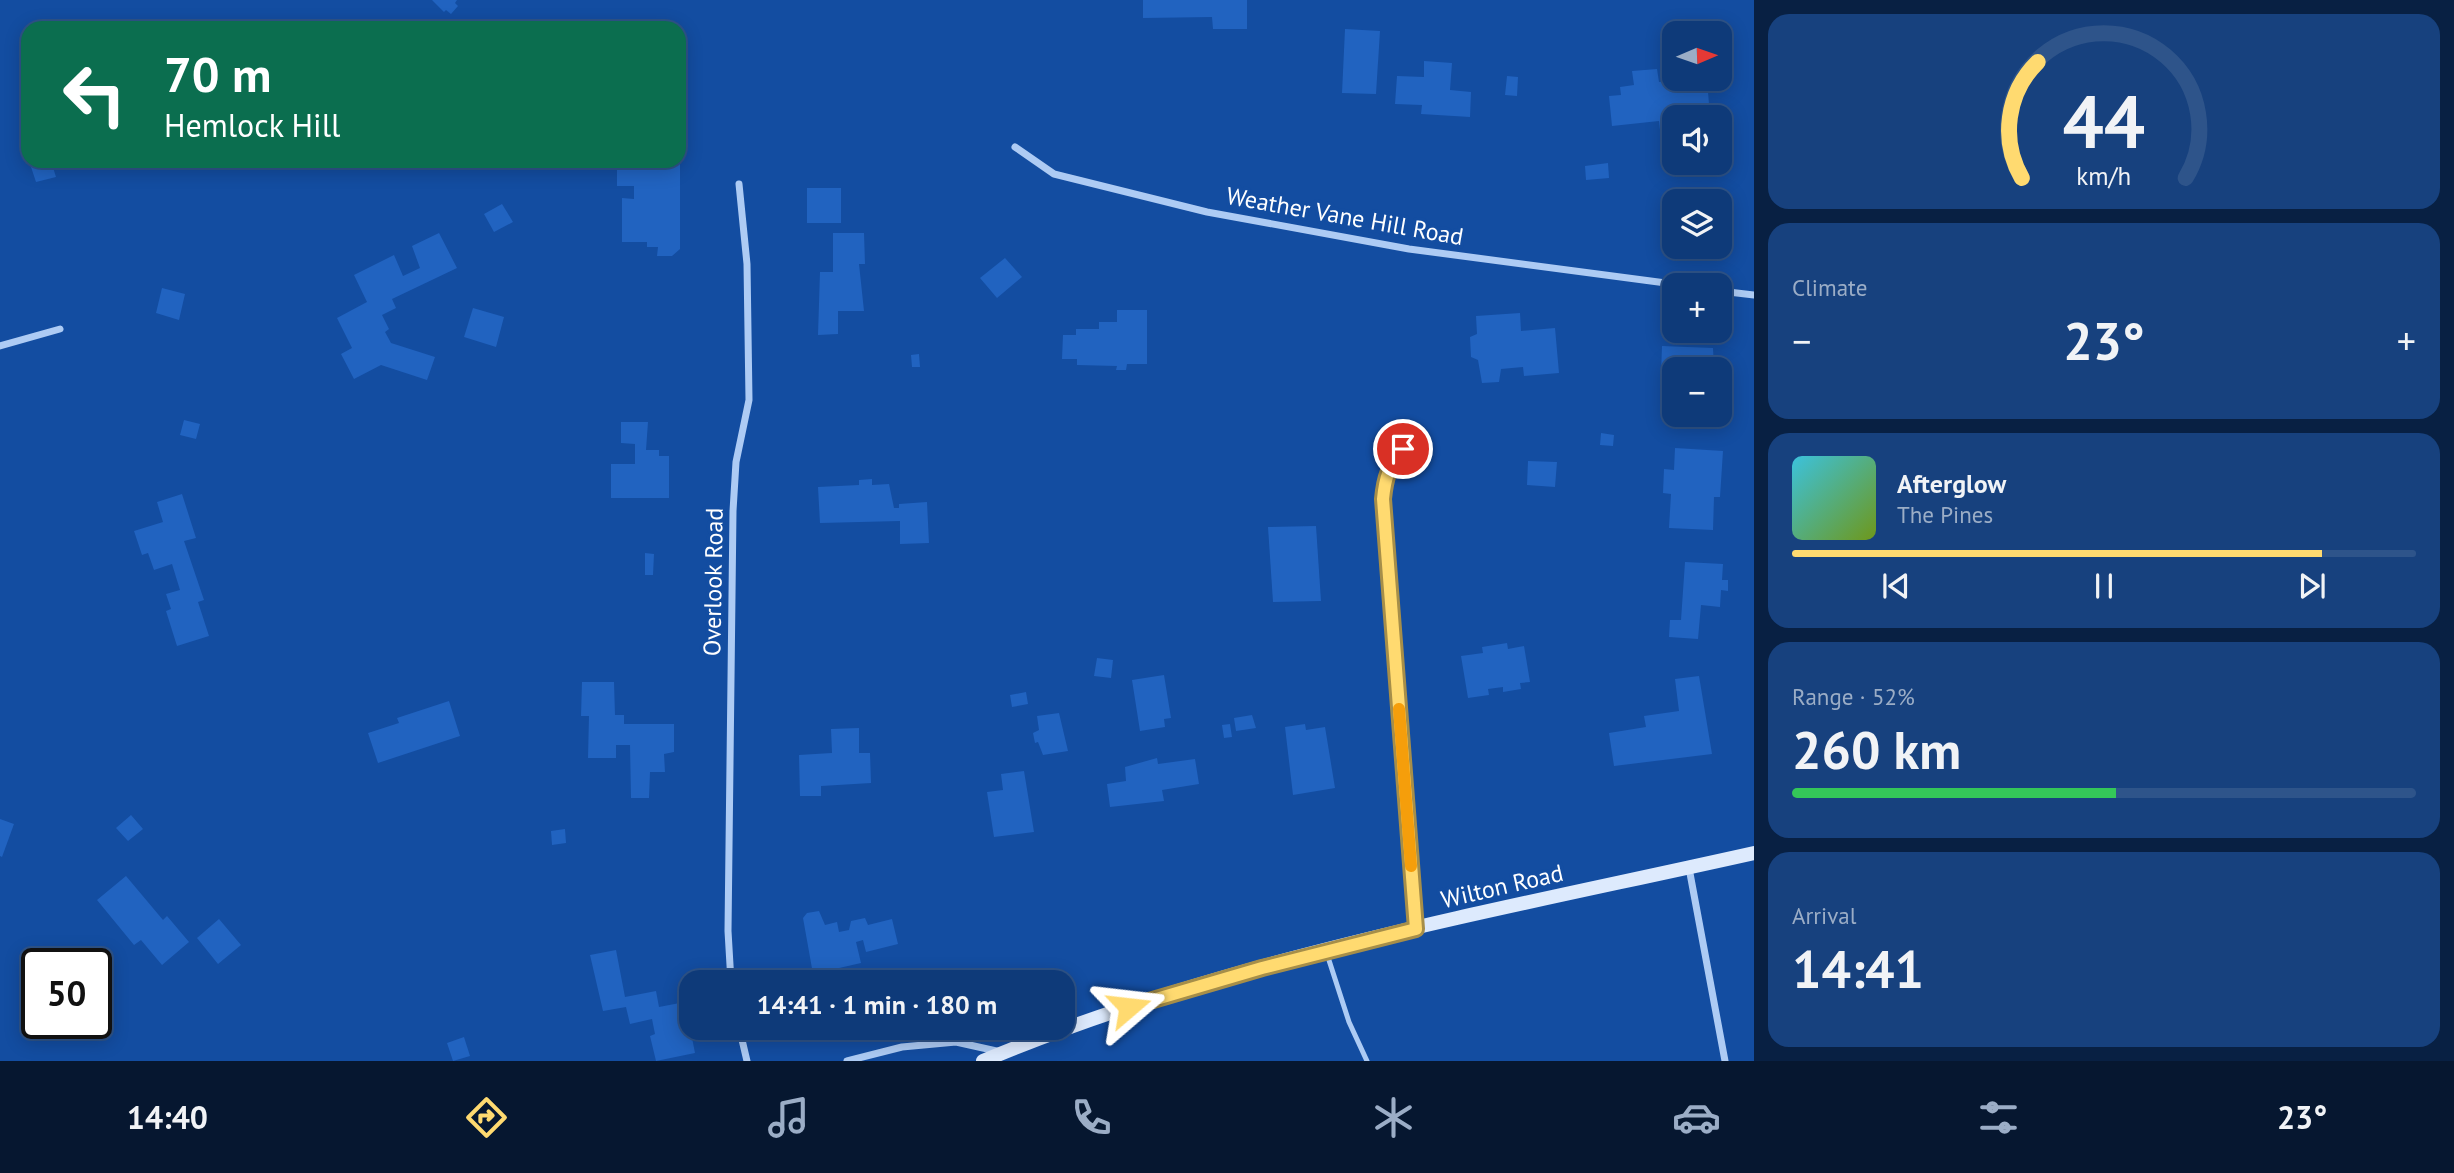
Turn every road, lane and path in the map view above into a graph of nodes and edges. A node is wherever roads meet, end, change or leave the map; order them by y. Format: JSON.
{"nodes":[{"id":1,"x":1015,"y":147,"type":"dead end"},
{"id":2,"x":739,"y":184,"type":"dead end"},
{"id":3,"x":1662,"y":282,"type":"edge"},
{"id":4,"x":1732,"y":292,"type":"edge"},
{"id":5,"x":1754,"y":295,"type":"edge"},
{"id":6,"x":60,"y":329,"type":"dead end"},
{"id":7,"x":0,"y":346,"type":"edge"},
{"id":8,"x":1403,"y":449,"type":"dead end"},
{"id":9,"x":1754,"y":853,"type":"edge"},
{"id":10,"x":1689,"y":868,"type":"junction"},
{"id":11,"x":1416,"y":929,"type":"junction"},
{"id":12,"x":1326,"y":951,"type":"junction"},
{"id":13,"x":731,"y":970,"type":"edge"},
{"id":14,"x":742,"y":1040,"type":"edge"},
{"id":15,"x":1004,"y":1052,"type":"junction"},
{"id":16,"x":747,"y":1061,"type":"edge"},
{"id":17,"x":847,"y":1061,"type":"edge"},
{"id":18,"x":983,"y":1061,"type":"edge"},
{"id":19,"x":1367,"y":1061,"type":"edge"},
{"id":20,"x":1724,"y":1061,"type":"edge"}],
"edges":[{"from":1,"to":3,"type":"street","name":"Weather Vane Hill Road"},
{"from":2,"to":13,"type":"street","name":"Overlook Road"},
{"from":4,"to":5,"type":"street"},
{"from":6,"to":7,"type":"street"},
{"from":8,"to":11,"type":"street"},
{"from":9,"to":10,"type":"main road","name":"Wilton Road"},
{"from":10,"to":11,"type":"main road","name":"Wilton Road"},
{"from":10,"to":20,"type":"street"},
{"from":11,"to":12,"type":"main road","name":"Wilton Road"},
{"from":12,"to":15,"type":"main road","name":"Wilton Road"},
{"from":12,"to":19,"type":"lane"},
{"from":14,"to":16,"type":"street"},
{"from":15,"to":17,"type":"street"},
{"from":15,"to":18,"type":"main road","name":"Wilton Road"}]}
